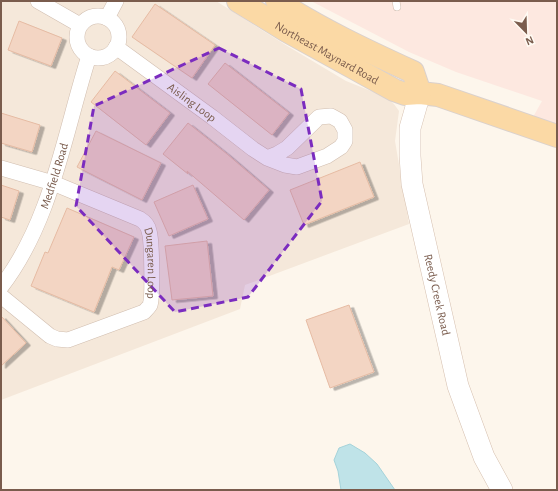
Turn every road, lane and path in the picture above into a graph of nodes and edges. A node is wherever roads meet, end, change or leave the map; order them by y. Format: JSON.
{"nodes":[{"id":1,"x":38,"y":1,"type":"edge"},
{"id":2,"x":116,"y":1,"type":"edge"},
{"id":3,"x":238,"y":1,"type":"edge"},
{"id":4,"x":278,"y":1,"type":"edge"},
{"id":5,"x":107,"y":18,"type":"junction"},
{"id":6,"x":80,"y":25,"type":"junction"},
{"id":7,"x":116,"y":47,"type":"junction"},
{"id":8,"x":89,"y":56,"type":"junction"},
{"id":9,"x":420,"y":93,"type":"junction"},
{"id":10,"x":557,"y":136,"type":"edge"},
{"id":11,"x":266,"y":158,"type":"junction"},
{"id":12,"x":1,"y":168,"type":"edge"},
{"id":13,"x":53,"y":182,"type":"junction"},
{"id":14,"x":1,"y":287,"type":"edge"},
{"id":15,"x":1,"y":296,"type":"edge"},
{"id":16,"x":502,"y":490,"type":"edge"}],
"edges":[{"from":1,"to":6,"type":"street"},
{"from":2,"to":5,"type":"street"},
{"from":3,"to":9,"type":"main road","name":"Northeast Maynard Road"},
{"from":4,"to":9,"type":"main road","name":"Northeast Maynard Road"},
{"from":5,"to":6,"type":"street"},
{"from":5,"to":7,"type":"street"},
{"from":6,"to":8,"type":"street"},
{"from":7,"to":8,"type":"street"},
{"from":7,"to":11,"type":"street","name":"Aisling Loop"},
{"from":8,"to":13,"type":"street","name":"Medfield Road"},
{"from":9,"to":10,"type":"main road","name":"Northeast Maynard Road"},
{"from":9,"to":16,"type":"street","name":"Reedy Creek Road"},
{"from":11,"to":11,"type":"street","name":"Aisling Loop"},
{"from":12,"to":13,"type":"street","name":"Dungaren Loop"},
{"from":13,"to":14,"type":"street","name":"Medfield Road"},
{"from":13,"to":15,"type":"street","name":"Dungaren Loop"}]}
